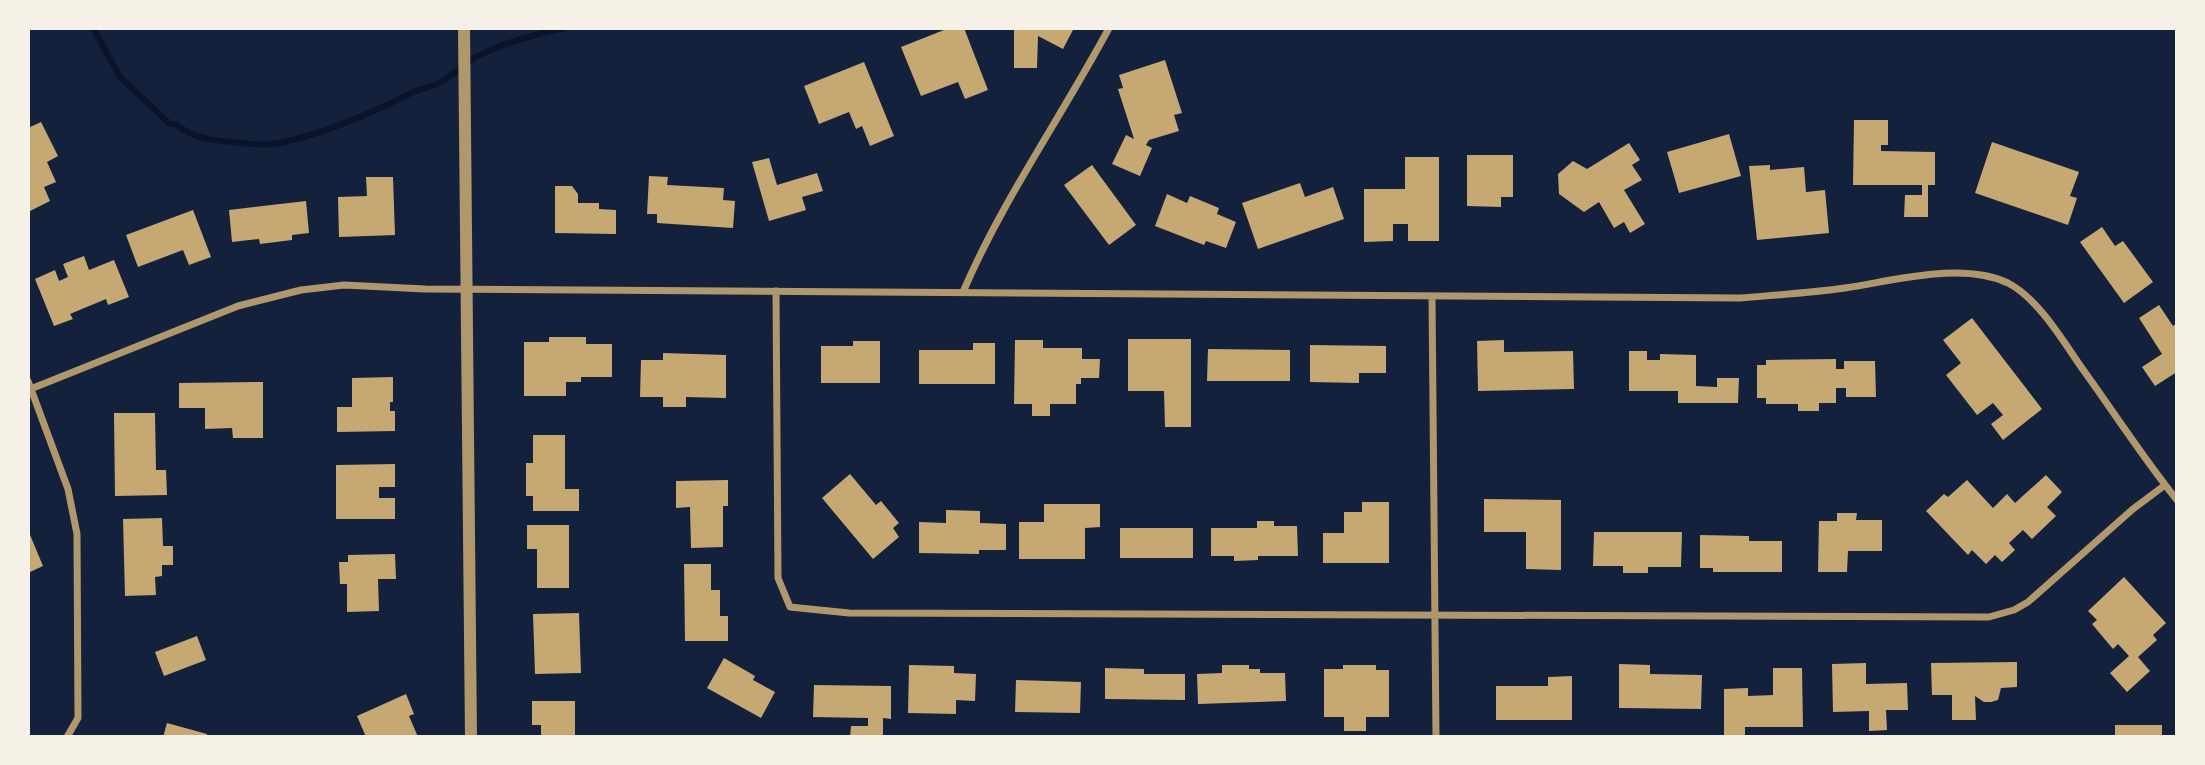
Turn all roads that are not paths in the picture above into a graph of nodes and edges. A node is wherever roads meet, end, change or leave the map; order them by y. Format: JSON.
{"nodes":[{"id":1,"x":464,"y":28,"type":"edge"},
{"id":2,"x":1109,"y":28,"type":"edge"},
{"id":3,"x":466,"y":289,"type":"junction"},
{"id":4,"x":776,"y":291,"type":"junction"},
{"id":5,"x":963,"y":292,"type":"junction"},
{"id":6,"x":1432,"y":296,"type":"junction"},
{"id":7,"x":29,"y":387,"type":"edge"},
{"id":8,"x":2165,"y":485,"type":"junction"},
{"id":9,"x":2177,"y":500,"type":"edge"},
{"id":10,"x":1434,"y":616,"type":"junction"},
{"id":11,"x":67,"y":737,"type":"edge"},
{"id":12,"x":471,"y":737,"type":"edge"},
{"id":13,"x":1436,"y":737,"type":"edge"}],
"edges":[{"from":1,"to":3,"type":"street"},
{"from":2,"to":5,"type":"street"},
{"from":3,"to":4,"type":"street"},
{"from":3,"to":7,"type":"street"},
{"from":3,"to":12,"type":"street"},
{"from":4,"to":5,"type":"street"},
{"from":4,"to":10,"type":"street"},
{"from":5,"to":6,"type":"street"},
{"from":6,"to":8,"type":"street"},
{"from":6,"to":10,"type":"street"},
{"from":7,"to":11,"type":"street"},
{"from":8,"to":9,"type":"street"},
{"from":8,"to":10,"type":"street"},
{"from":10,"to":13,"type":"street"}]}
